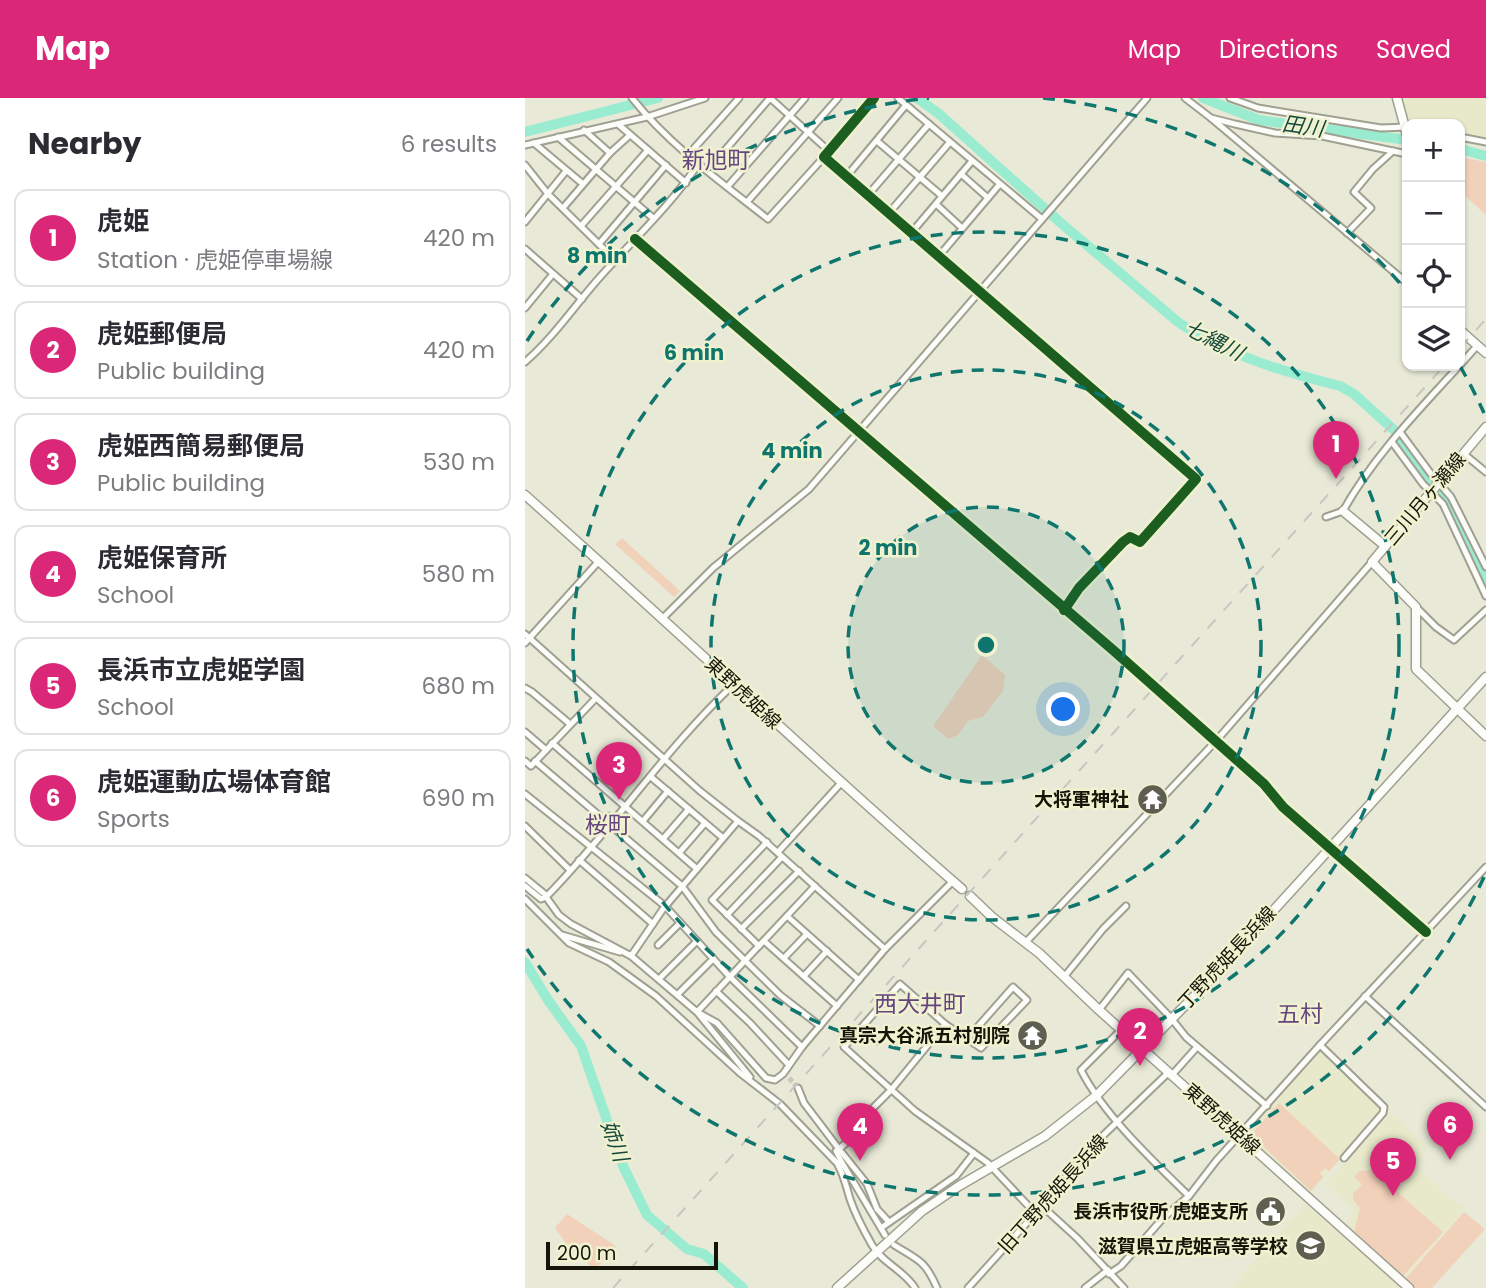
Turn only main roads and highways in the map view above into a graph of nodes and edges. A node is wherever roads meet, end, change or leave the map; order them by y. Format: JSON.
{"nodes":[{"id":1,"x":1397,"y":98,"type":"edge"},
{"id":2,"x":1403,"y":119,"type":"edge"},
{"id":3,"x":1465,"y":335,"type":"edge"},
{"id":4,"x":1486,"y":353,"type":"edge"},
{"id":5,"x":1486,"y":427,"type":"edge"},
{"id":6,"x":525,"y":495,"type":"edge"},
{"id":7,"x":1343,"y":511,"type":"road end"},
{"id":8,"x":1385,"y":546,"type":"junction"},
{"id":9,"x":1486,"y":677,"type":"edge"},
{"id":10,"x":1457,"y":710,"type":"junction"},
{"id":11,"x":1486,"y":736,"type":"edge"},
{"id":12,"x":962,"y":889,"type":"dead end"},
{"id":13,"x":970,"y":896,"type":"dead end"},
{"id":14,"x":1142,"y":1049,"type":"junction"},
{"id":15,"x":837,"y":1288,"type":"edge"},
{"id":16,"x":1409,"y":1288,"type":"edge"}],
"edges":[{"from":1,"to":2,"type":"main road"},
{"from":3,"to":4,"type":"main road"},
{"from":5,"to":8,"type":"main road","name":"三川月ヶ瀬線"},
{"from":6,"to":12,"type":"main road","name":"東野虎姫線"},
{"from":7,"to":8,"type":"main road"},
{"from":8,"to":10,"type":"main road","name":"三川月ヶ瀬線"},
{"from":9,"to":10,"type":"main road","name":"丁野虎姫長浜線"},
{"from":10,"to":11,"type":"main road"},
{"from":10,"to":14,"type":"main road","name":"丁野虎姫長浜線"},
{"from":13,"to":14,"type":"main road","name":"東野虎姫線"},
{"from":14,"to":15,"type":"main road","name":"丁野虎姫長浜線"},
{"from":14,"to":16,"type":"main road","name":"東野虎姫線"}]}
